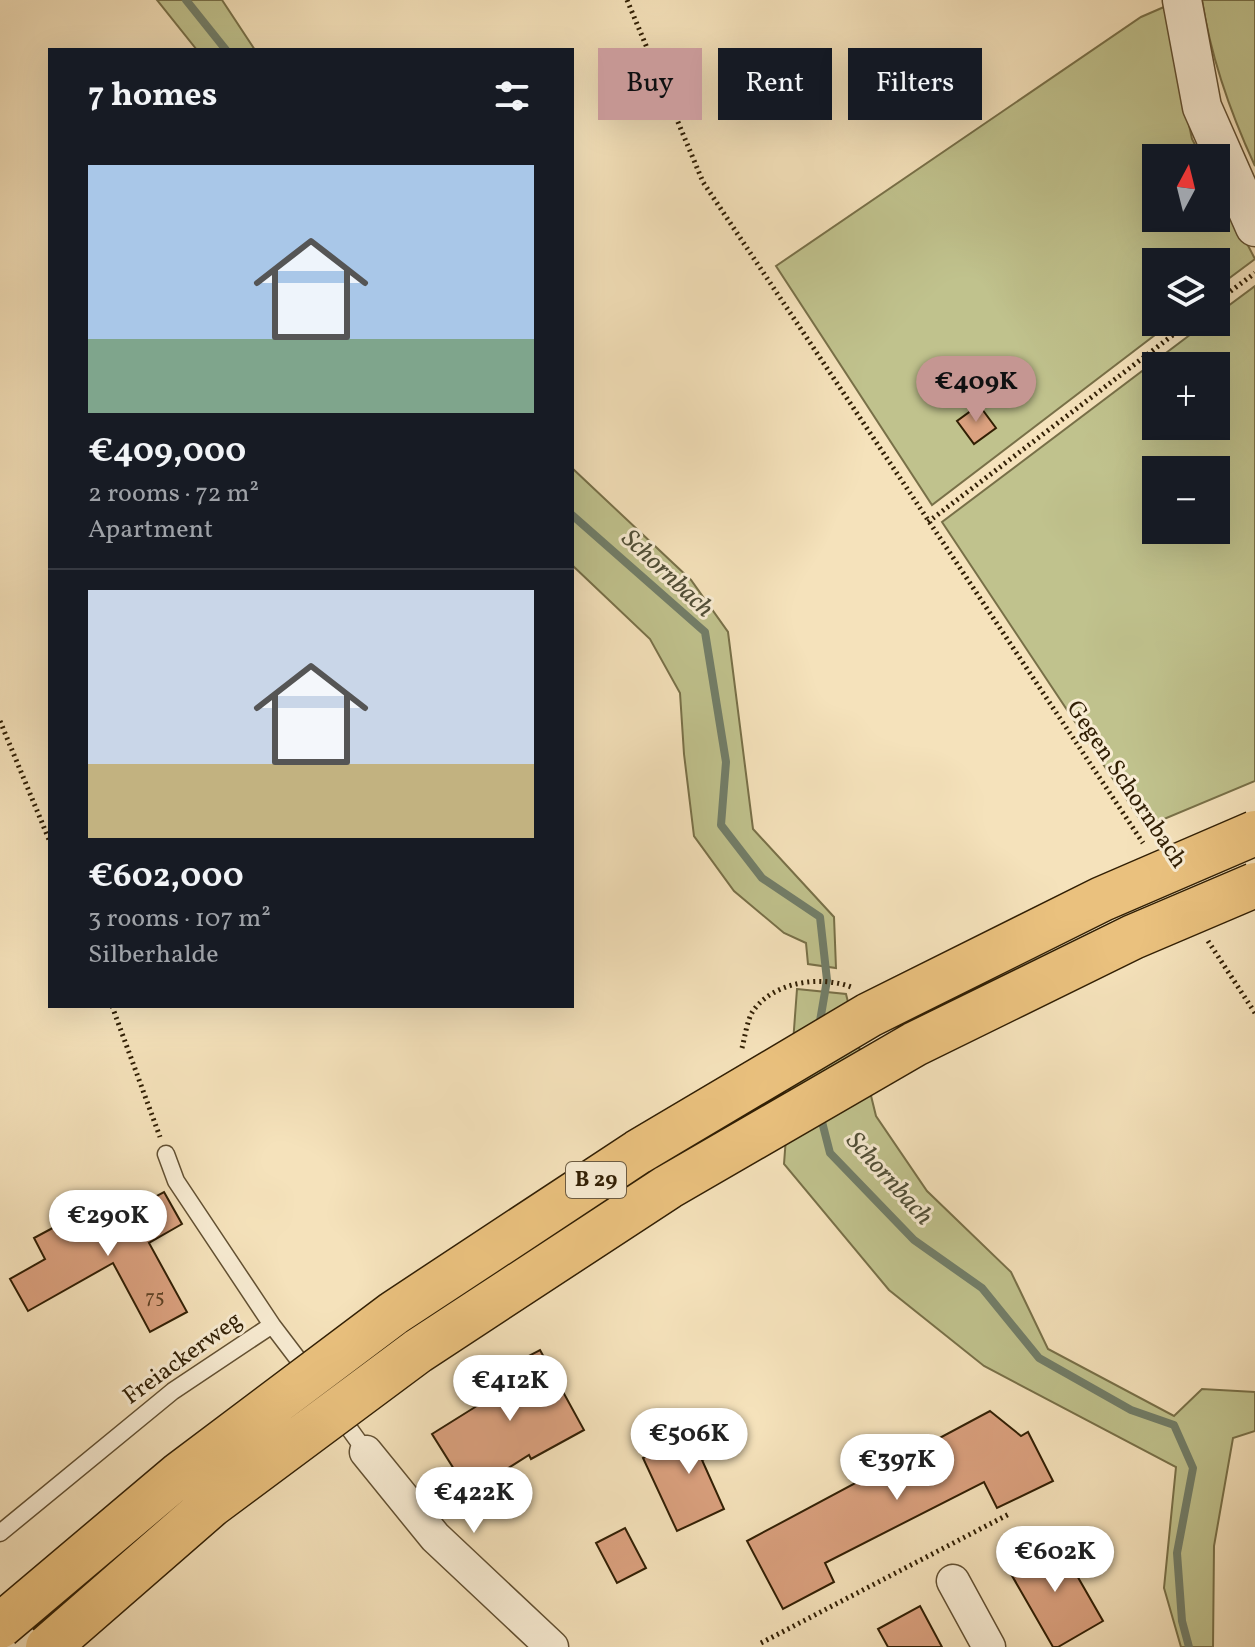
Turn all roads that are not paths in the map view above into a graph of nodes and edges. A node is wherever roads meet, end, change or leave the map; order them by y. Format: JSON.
{"nodes":[{"id":1,"x":1182,"y":0,"type":"edge"},
{"id":2,"x":1255,"y":227,"type":"edge"},
{"id":3,"x":1255,"y":833,"type":"edge"},
{"id":4,"x":1255,"y":885,"type":"edge"},
{"id":5,"x":166,"y":1154,"type":"road end"},
{"id":6,"x":272,"y":1325,"type":"junction"},
{"id":7,"x":366,"y":1452,"type":"joint"},
{"id":8,"x":0,"y":1533,"type":"edge"},
{"id":9,"x":953,"y":1581,"type":"dead end"},
{"id":10,"x":0,"y":1626,"type":"edge"},
{"id":11,"x":48,"y":1647,"type":"edge"},
{"id":12,"x":552,"y":1647,"type":"edge"},
{"id":13,"x":989,"y":1647,"type":"edge"}],
"edges":[{"from":1,"to":2,"type":"street"},
{"from":3,"to":10,"type":"highway","number":"B 29","bridge":true},
{"from":4,"to":11,"type":"highway","number":"B 29","bridge":true},
{"from":5,"to":6,"type":"lane"},
{"from":6,"to":7,"type":"lane","name":"Freiackerweg"},
{"from":6,"to":8,"type":"lane","name":"Freiackerweg"},
{"from":7,"to":12,"type":"street"},
{"from":9,"to":13,"type":"street"}]}
